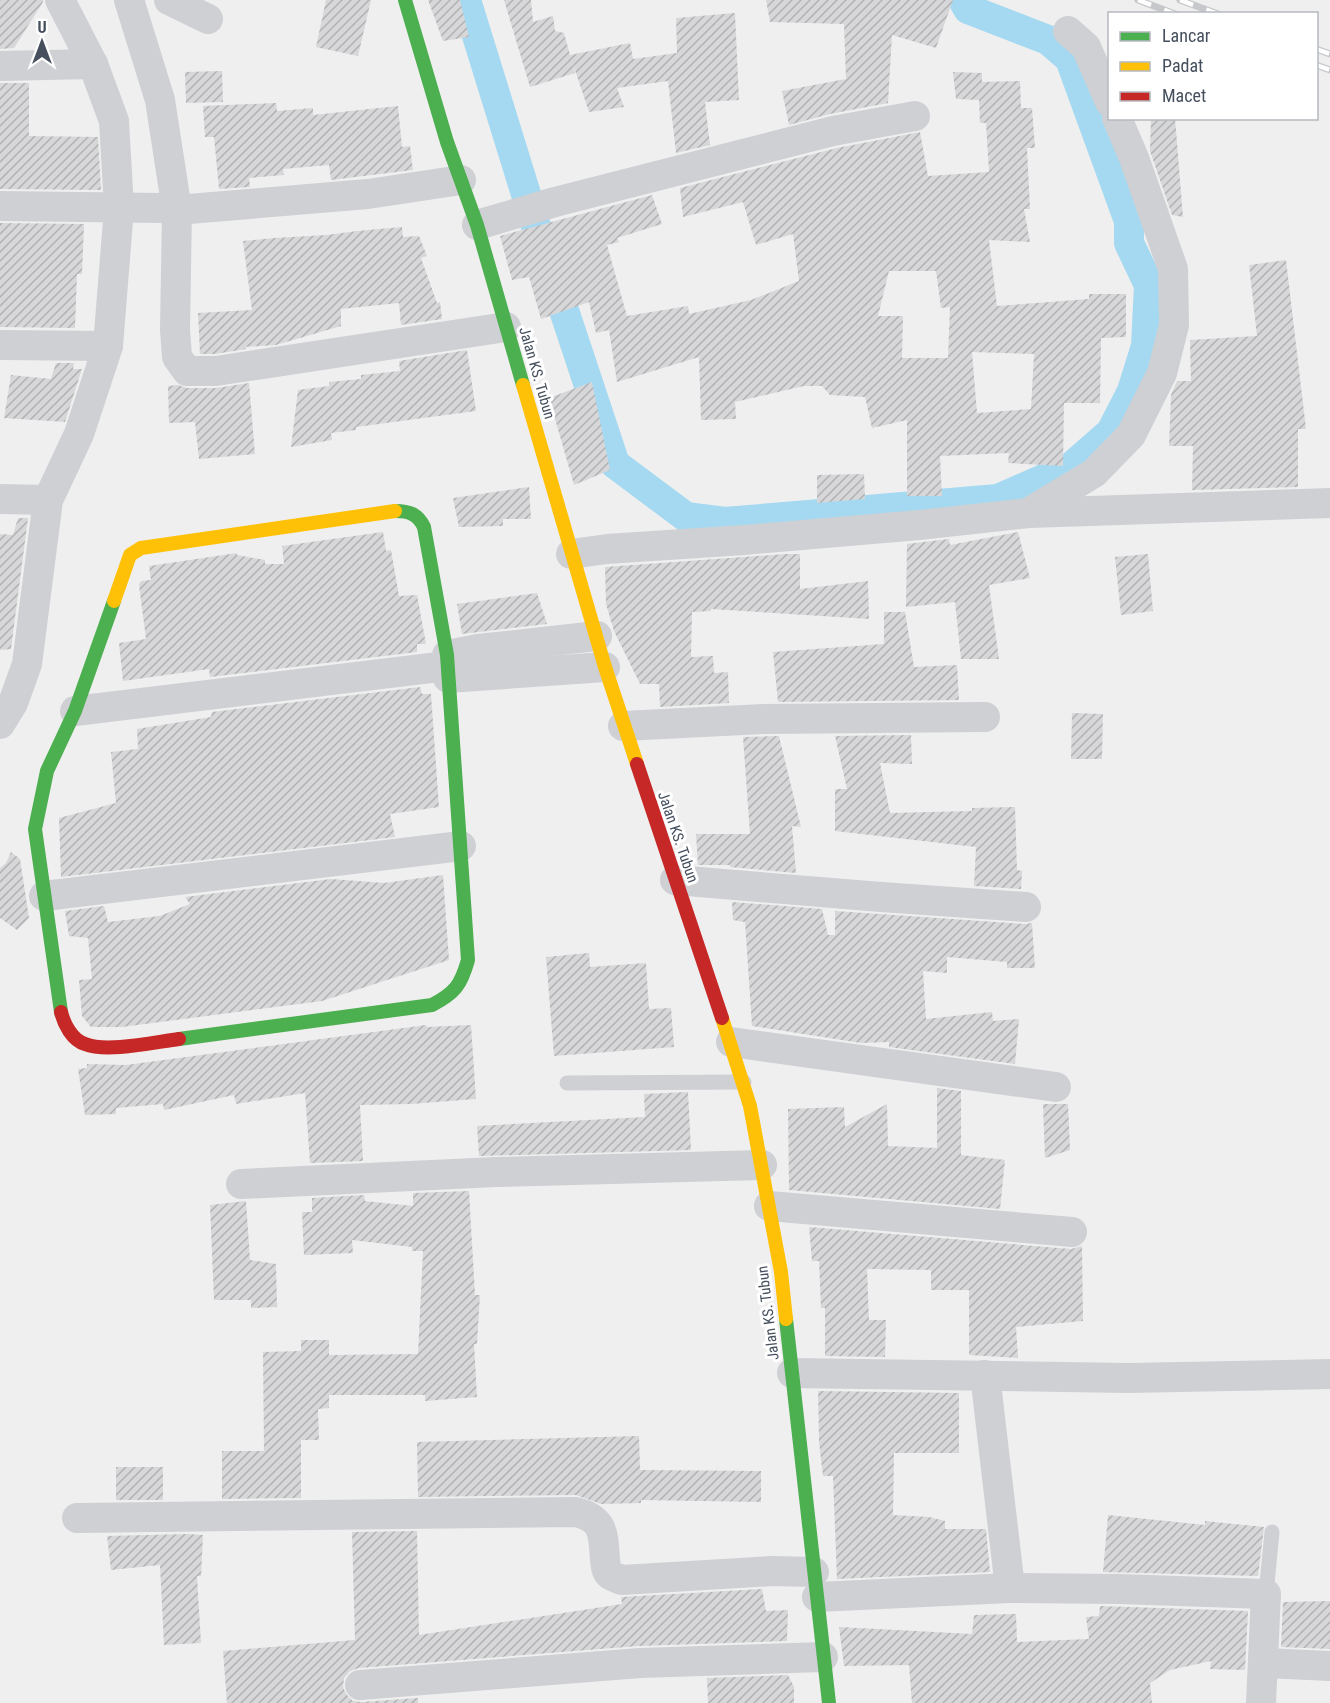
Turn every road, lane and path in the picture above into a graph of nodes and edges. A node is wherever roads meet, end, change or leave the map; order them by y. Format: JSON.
{"nodes":[{"id":1,"x":60,"y":0,"type":"edge"},
{"id":2,"x":129,"y":0,"type":"edge"},
{"id":3,"x":169,"y":0,"type":"edge"},
{"id":4,"x":405,"y":0,"type":"edge"},
{"id":5,"x":208,"y":19,"type":"dead end"},
{"id":6,"x":1068,"y":31,"type":"dead end"},
{"id":7,"x":93,"y":64,"type":"junction"},
{"id":8,"x":0,"y":66,"type":"edge"},
{"id":9,"x":1108,"y":97,"type":"edge"},
{"id":10,"x":915,"y":116,"type":"dead end"},
{"id":11,"x":1118,"y":120,"type":"edge"},
{"id":12,"x":460,"y":180,"type":"junction"},
{"id":13,"x":0,"y":207,"type":"edge"},
{"id":14,"x":123,"y":208,"type":"junction"},
{"id":15,"x":170,"y":209,"type":"junction"},
{"id":16,"x":477,"y":225,"type":"junction"},
{"id":17,"x":506,"y":327,"type":"junction"},
{"id":18,"x":0,"y":345,"type":"edge"},
{"id":19,"x":108,"y":346,"type":"junction"},
{"id":20,"x":0,"y":499,"type":"edge"},
{"id":21,"x":48,"y":500,"type":"junction"},
{"id":22,"x":1330,"y":503,"type":"edge"},
{"id":23,"x":1029,"y":513,"type":"junction"},
{"id":24,"x":571,"y":554,"type":"junction"},
{"id":25,"x":597,"y":636,"type":"junction"},
{"id":26,"x":13,"y":663,"type":"edge"},
{"id":27,"x":447,"y":667,"type":"junction"},
{"id":28,"x":605,"y":667,"type":"junction"},
{"id":29,"x":75,"y":711,"type":"junction"},
{"id":30,"x":985,"y":717,"type":"dead end"},
{"id":31,"x":0,"y":724,"type":"edge"},
{"id":32,"x":623,"y":726,"type":"junction"},
{"id":33,"x":461,"y":846,"type":"junction"},
{"id":34,"x":675,"y":880,"type":"junction"},
{"id":35,"x":44,"y":896,"type":"junction"},
{"id":36,"x":1026,"y":907,"type":"dead end"},
{"id":37,"x":731,"y":1042,"type":"junction"},
{"id":38,"x":744,"y":1082,"type":"junction"},
{"id":39,"x":567,"y":1083,"type":"dead end"},
{"id":40,"x":1056,"y":1086,"type":"dead end"},
{"id":41,"x":762,"y":1165,"type":"junction"},
{"id":42,"x":241,"y":1184,"type":"dead end"},
{"id":43,"x":769,"y":1206,"type":"junction"},
{"id":44,"x":1072,"y":1232,"type":"dead end"},
{"id":45,"x":792,"y":1372,"type":"junction"},
{"id":46,"x":1330,"y":1374,"type":"edge"},
{"id":47,"x":985,"y":1375,"type":"junction"},
{"id":48,"x":77,"y":1518,"type":"dead end"},
{"id":49,"x":1272,"y":1532,"type":"dead end"},
{"id":50,"x":815,"y":1584,"type":"junction"},
{"id":51,"x":1010,"y":1588,"type":"junction"},
{"id":52,"x":1266,"y":1594,"type":"junction"},
{"id":53,"x":823,"y":1657,"type":"junction"},
{"id":54,"x":1263,"y":1663,"type":"junction"},
{"id":55,"x":1330,"y":1666,"type":"edge"},
{"id":56,"x":360,"y":1685,"type":"dead end"},
{"id":57,"x":829,"y":1703,"type":"edge"},
{"id":58,"x":1261,"y":1703,"type":"edge"}],
"edges":[{"from":1,"to":7,"type":"street"},
{"from":2,"to":15,"type":"street"},
{"from":3,"to":5,"type":"street"},
{"from":4,"to":12,"type":"street","name":"Jalan KS. Tubun"},
{"from":6,"to":9,"type":"street"},
{"from":7,"to":8,"type":"street"},
{"from":7,"to":14,"type":"street"},
{"from":10,"to":16,"type":"street"},
{"from":11,"to":23,"type":"street"},
{"from":12,"to":15,"type":"street"},
{"from":12,"to":16,"type":"street","name":"Jalan KS. Tubun"},
{"from":13,"to":14,"type":"street"},
{"from":14,"to":15,"type":"street"},
{"from":14,"to":19,"type":"street"},
{"from":15,"to":17,"type":"street"},
{"from":16,"to":17,"type":"street","name":"Jalan KS. Tubun"},
{"from":17,"to":24,"type":"street","name":"Jalan KS. Tubun"},
{"from":18,"to":19,"type":"street"},
{"from":19,"to":21,"type":"street"},
{"from":20,"to":21,"type":"street"},
{"from":21,"to":26,"type":"street"},
{"from":22,"to":23,"type":"street"},
{"from":23,"to":24,"type":"street"},
{"from":24,"to":25,"type":"street","name":"Jalan KS. Tubun"},
{"from":25,"to":27,"type":"street"},
{"from":25,"to":28,"type":"street","name":"Jalan KS. Tubun"},
{"from":26,"to":31,"type":"street"},
{"from":27,"to":28,"type":"street"},
{"from":27,"to":29,"type":"street"},
{"from":27,"to":29,"type":"street"},
{"from":27,"to":33,"type":"street"},
{"from":28,"to":32,"type":"street","name":"Jalan KS. Tubun"},
{"from":29,"to":35,"type":"street"},
{"from":30,"to":32,"type":"street"},
{"from":32,"to":34,"type":"street","name":"Jalan KS. Tubun"},
{"from":33,"to":35,"type":"street"},
{"from":33,"to":35,"type":"street"},
{"from":34,"to":36,"type":"street"},
{"from":34,"to":37,"type":"street","name":"Jalan KS. Tubun"},
{"from":37,"to":38,"type":"street","name":"Jalan KS. Tubun"},
{"from":37,"to":40,"type":"street"},
{"from":38,"to":39,"type":"lane"},
{"from":38,"to":41,"type":"street","name":"Jalan KS. Tubun"},
{"from":41,"to":42,"type":"street"},
{"from":41,"to":43,"type":"street","name":"Jalan KS. Tubun"},
{"from":43,"to":44,"type":"street"},
{"from":43,"to":45,"type":"street","name":"Jalan KS. Tubun"},
{"from":45,"to":47,"type":"street"},
{"from":45,"to":50,"type":"street","name":"Jalan KS. Tubun"},
{"from":46,"to":47,"type":"street"},
{"from":47,"to":51,"type":"street"},
{"from":48,"to":50,"type":"street"},
{"from":49,"to":52,"type":"lane"},
{"from":50,"to":51,"type":"street"},
{"from":50,"to":53,"type":"street","name":"Jalan KS. Tubun"},
{"from":51,"to":52,"type":"street"},
{"from":52,"to":54,"type":"street"},
{"from":53,"to":56,"type":"street"},
{"from":53,"to":57,"type":"street","name":"Jalan KS. Tubun"},
{"from":54,"to":55,"type":"street"},
{"from":54,"to":58,"type":"street"}]}
